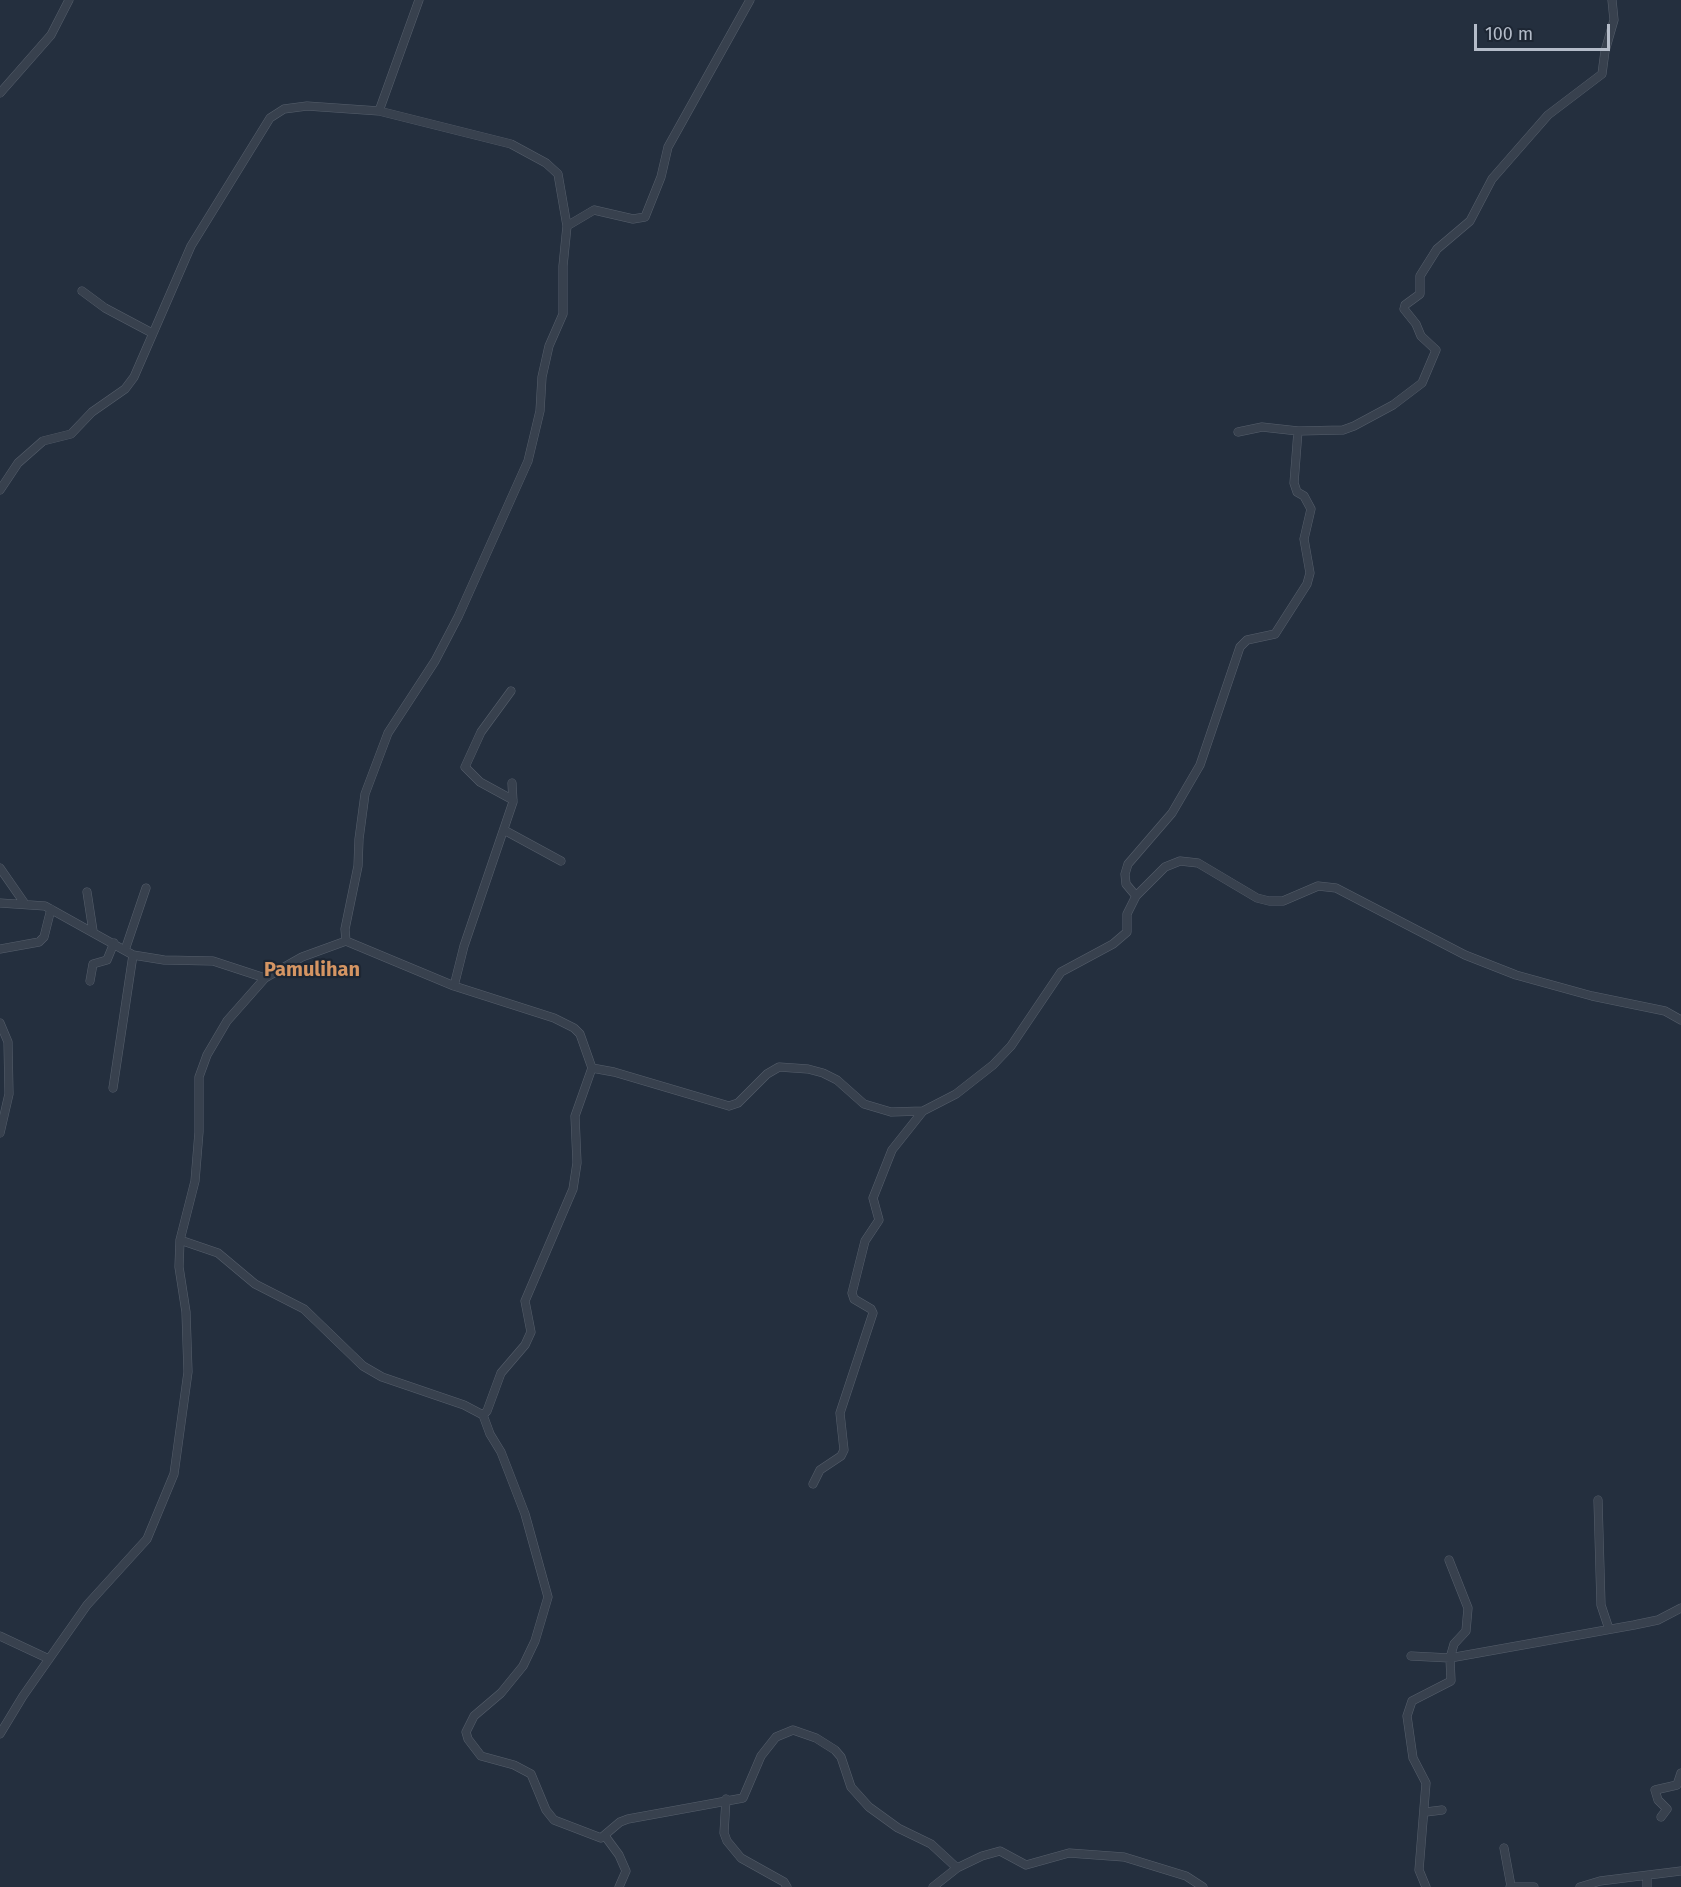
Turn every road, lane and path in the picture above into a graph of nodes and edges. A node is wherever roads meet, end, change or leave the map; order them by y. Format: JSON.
{"nodes":[{"id":1,"x":69,"y":0,"type":"edge"},
{"id":2,"x":419,"y":0,"type":"edge"},
{"id":3,"x":750,"y":0,"type":"edge"},
{"id":4,"x":1612,"y":0,"type":"edge"},
{"id":5,"x":0,"y":93,"type":"edge"},
{"id":6,"x":379,"y":111,"type":"junction"},
{"id":7,"x":567,"y":226,"type":"junction"},
{"id":8,"x":82,"y":291,"type":"dead end"},
{"id":9,"x":152,"y":333,"type":"junction"},
{"id":10,"x":1298,"y":431,"type":"junction"},
{"id":11,"x":1238,"y":432,"type":"dead end"},
{"id":12,"x":0,"y":490,"type":"edge"},
{"id":13,"x":511,"y":691,"type":"dead end"},
{"id":14,"x":512,"y":783,"type":"dead end"},
{"id":15,"x":513,"y":800,"type":"junction"},
{"id":16,"x":504,"y":830,"type":"junction"},
{"id":17,"x":561,"y":861,"type":"dead end"},
{"id":18,"x":0,"y":868,"type":"edge"},
{"id":19,"x":146,"y":888,"type":"dead end"},
{"id":20,"x":87,"y":892,"type":"dead end"},
{"id":21,"x":1137,"y":896,"type":"junction"},
{"id":22,"x":0,"y":903,"type":"edge"},
{"id":23,"x":25,"y":903,"type":"junction"},
{"id":24,"x":51,"y":909,"type":"junction"},
{"id":25,"x":93,"y":931,"type":"junction"},
{"id":26,"x":346,"y":941,"type":"junction"},
{"id":27,"x":114,"y":943,"type":"junction"},
{"id":28,"x":0,"y":949,"type":"edge"},
{"id":29,"x":125,"y":950,"type":"junction"},
{"id":30,"x":133,"y":955,"type":"junction"},
{"id":31,"x":265,"y":978,"type":"junction"},
{"id":32,"x":90,"y":981,"type":"dead end"},
{"id":33,"x":454,"y":986,"type":"junction"},
{"id":34,"x":1681,"y":1020,"type":"edge"},
{"id":35,"x":0,"y":1023,"type":"edge"},
{"id":36,"x":592,"y":1068,"type":"junction"},
{"id":37,"x":113,"y":1088,"type":"dead end"},
{"id":38,"x":923,"y":1111,"type":"junction"},
{"id":39,"x":0,"y":1133,"type":"edge"},
{"id":40,"x":180,"y":1240,"type":"junction"},
{"id":41,"x":483,"y":1415,"type":"junction"},
{"id":42,"x":813,"y":1484,"type":"dead end"},
{"id":43,"x":1598,"y":1500,"type":"dead end"},
{"id":44,"x":1449,"y":1560,"type":"dead end"},
{"id":45,"x":1681,"y":1608,"type":"edge"},
{"id":46,"x":1609,"y":1629,"type":"junction"},
{"id":47,"x":0,"y":1636,"type":"edge"},
{"id":48,"x":1411,"y":1656,"type":"dead end"},
{"id":49,"x":1450,"y":1658,"type":"junction"},
{"id":50,"x":49,"y":1659,"type":"junction"},
{"id":51,"x":0,"y":1734,"type":"edge"},
{"id":52,"x":1681,"y":1773,"type":"edge"},
{"id":53,"x":726,"y":1799,"type":"junction"},
{"id":54,"x":1442,"y":1810,"type":"dead end"},
{"id":55,"x":1426,"y":1812,"type":"junction"},
{"id":56,"x":1662,"y":1817,"type":"dead end"},
{"id":57,"x":605,"y":1836,"type":"junction"},
{"id":58,"x":1504,"y":1848,"type":"dead end"},
{"id":59,"x":957,"y":1868,"type":"junction"},
{"id":60,"x":1681,"y":1871,"type":"edge"},
{"id":61,"x":1647,"y":1877,"type":"junction"},
{"id":62,"x":1619,"y":1883,"type":"edge"},
{"id":63,"x":619,"y":1887,"type":"edge"},
{"id":64,"x":787,"y":1887,"type":"edge"},
{"id":65,"x":933,"y":1887,"type":"edge"},
{"id":66,"x":1203,"y":1887,"type":"edge"},
{"id":67,"x":1426,"y":1887,"type":"edge"},
{"id":68,"x":1511,"y":1887,"type":"edge"},
{"id":69,"x":1534,"y":1887,"type":"edge"},
{"id":70,"x":1580,"y":1887,"type":"edge"},
{"id":71,"x":1647,"y":1887,"type":"edge"}],
"edges":[{"from":1,"to":5,"type":"street"},
{"from":2,"to":6,"type":"street"},
{"from":3,"to":7,"type":"street"},
{"from":4,"to":10,"type":"street"},
{"from":6,"to":7,"type":"street"},
{"from":6,"to":9,"type":"street"},
{"from":7,"to":26,"type":"street"},
{"from":8,"to":9,"type":"street"},
{"from":9,"to":12,"type":"street"},
{"from":10,"to":11,"type":"street"},
{"from":10,"to":21,"type":"street"},
{"from":13,"to":15,"type":"street"},
{"from":14,"to":15,"type":"street"},
{"from":15,"to":16,"type":"street"},
{"from":16,"to":17,"type":"street"},
{"from":16,"to":33,"type":"street"},
{"from":18,"to":23,"type":"street"},
{"from":19,"to":29,"type":"street"},
{"from":20,"to":25,"type":"street"},
{"from":21,"to":34,"type":"street"},
{"from":21,"to":38,"type":"street"},
{"from":22,"to":23,"type":"street"},
{"from":23,"to":24,"type":"street"},
{"from":24,"to":25,"type":"street"},
{"from":24,"to":28,"type":"street"},
{"from":25,"to":27,"type":"street"},
{"from":26,"to":31,"type":"street"},
{"from":26,"to":33,"type":"street"},
{"from":27,"to":29,"type":"street"},
{"from":27,"to":32,"type":"street"},
{"from":29,"to":30,"type":"street"},
{"from":30,"to":31,"type":"street"},
{"from":30,"to":37,"type":"street"},
{"from":31,"to":40,"type":"street"},
{"from":33,"to":36,"type":"street"},
{"from":35,"to":39,"type":"street"},
{"from":36,"to":38,"type":"street"},
{"from":36,"to":41,"type":"street"},
{"from":38,"to":42,"type":"street"},
{"from":40,"to":41,"type":"street"},
{"from":40,"to":50,"type":"street"},
{"from":41,"to":57,"type":"street"},
{"from":43,"to":46,"type":"street"},
{"from":44,"to":49,"type":"street"},
{"from":45,"to":46,"type":"street"},
{"from":46,"to":49,"type":"street"},
{"from":47,"to":50,"type":"street"},
{"from":48,"to":49,"type":"street"},
{"from":49,"to":55,"type":"street"},
{"from":50,"to":51,"type":"street"},
{"from":52,"to":56,"type":"street"},
{"from":53,"to":57,"type":"street"},
{"from":53,"to":59,"type":"street"},
{"from":53,"to":64,"type":"street"},
{"from":54,"to":55,"type":"street"},
{"from":55,"to":67,"type":"street"},
{"from":57,"to":63,"type":"street"},
{"from":58,"to":68,"type":"street"},
{"from":59,"to":65,"type":"street"},
{"from":59,"to":66,"type":"street"},
{"from":60,"to":61,"type":"street"},
{"from":61,"to":62,"type":"street"},
{"from":61,"to":71,"type":"street"},
{"from":62,"to":70,"type":"street"},
{"from":68,"to":69,"type":"street"}]}
